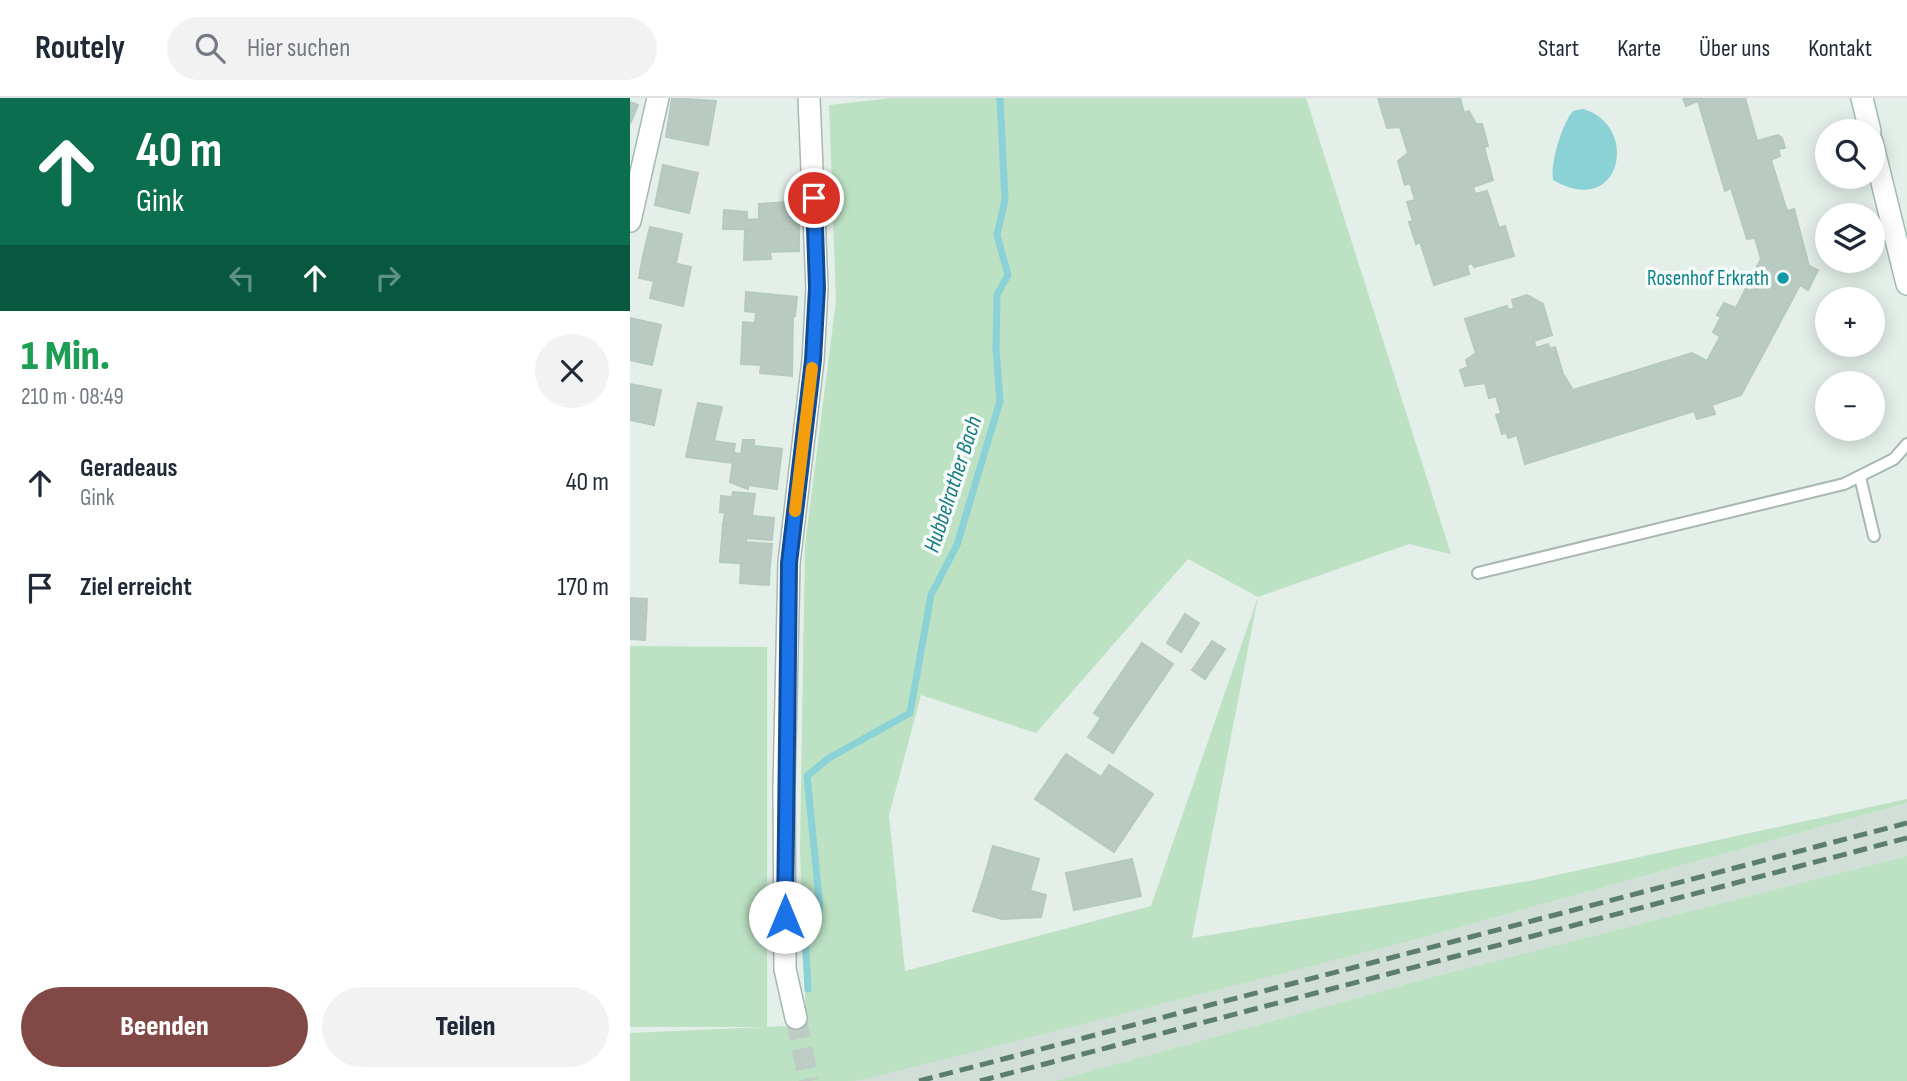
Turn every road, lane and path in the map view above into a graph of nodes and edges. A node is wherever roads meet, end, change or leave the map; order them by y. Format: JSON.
{"nodes":[{"id":1,"x":658,"y":98,"type":"edge"},
{"id":2,"x":809,"y":98,"type":"edge"},
{"id":3,"x":1861,"y":98,"type":"edge"},
{"id":4,"x":1867,"y":119,"type":"edge"},
{"id":5,"x":1885,"y":180,"type":"edge"},
{"id":6,"x":1899,"y":220,"type":"edge"},
{"id":7,"x":630,"y":222,"type":"edge"},
{"id":8,"x":1907,"y":284,"type":"edge"},
{"id":9,"x":1907,"y":444,"type":"edge"},
{"id":10,"x":1860,"y":477,"type":"junction"},
{"id":11,"x":1874,"y":536,"type":"dead end"},
{"id":12,"x":1478,"y":573,"type":"dead end"},
{"id":13,"x":796,"y":1018,"type":"tunnel mouth"}],
"edges":[{"from":1,"to":7,"type":"street"},
{"from":2,"to":13,"type":"street"},
{"from":3,"to":4,"type":"street"},
{"from":5,"to":6,"type":"street"},
{"from":6,"to":8,"type":"street"},
{"from":9,"to":10,"type":"lane"},
{"from":10,"to":11,"type":"lane"},
{"from":10,"to":12,"type":"lane"}]}
